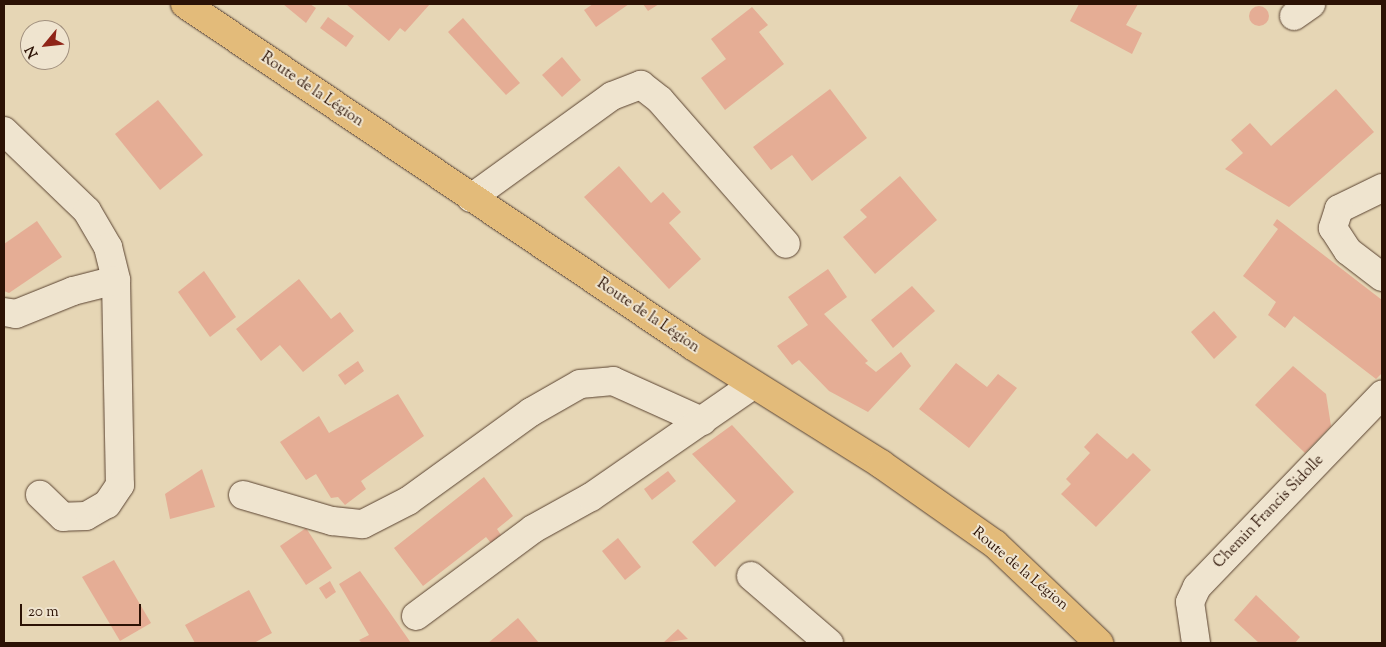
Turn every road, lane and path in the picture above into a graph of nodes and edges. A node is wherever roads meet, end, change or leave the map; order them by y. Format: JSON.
{"nodes":[{"id":1,"x":185,"y":4,"type":"edge"},
{"id":2,"x":4,"y":132,"type":"edge"},
{"id":3,"x":1382,"y":188,"type":"edge"},
{"id":4,"x":471,"y":198,"type":"junction"},
{"id":5,"x":786,"y":244,"type":"dead end"},
{"id":6,"x":1382,"y":277,"type":"edge"},
{"id":7,"x":116,"y":280,"type":"junction"},
{"id":8,"x":4,"y":312,"type":"edge"},
{"id":9,"x":753,"y":385,"type":"junction"},
{"id":10,"x":1382,"y":395,"type":"edge"},
{"id":11,"x":702,"y":421,"type":"junction"},
{"id":12,"x":40,"y":495,"type":"dead end"},
{"id":13,"x":243,"y":495,"type":"dead end"},
{"id":14,"x":751,"y":576,"type":"dead end"},
{"id":15,"x":416,"y":616,"type":"dead end"},
{"id":16,"x":829,"y":643,"type":"edge"},
{"id":17,"x":1099,"y":643,"type":"edge"},
{"id":18,"x":1196,"y":643,"type":"edge"}],
"edges":[{"from":1,"to":4,"type":"main road","name":"Route de la Légion"},
{"from":2,"to":7,"type":"street"},
{"from":3,"to":6,"type":"street"},
{"from":4,"to":5,"type":"street"},
{"from":4,"to":9,"type":"main road","name":"Route de la Légion"},
{"from":7,"to":8,"type":"street"},
{"from":7,"to":12,"type":"street"},
{"from":9,"to":11,"type":"street"},
{"from":9,"to":17,"type":"main road","name":"Route de la Légion"},
{"from":10,"to":18,"type":"street","name":"Chemin Francis Sidolle"},
{"from":11,"to":13,"type":"street"},
{"from":11,"to":15,"type":"street"},
{"from":14,"to":16,"type":"street"}]}
